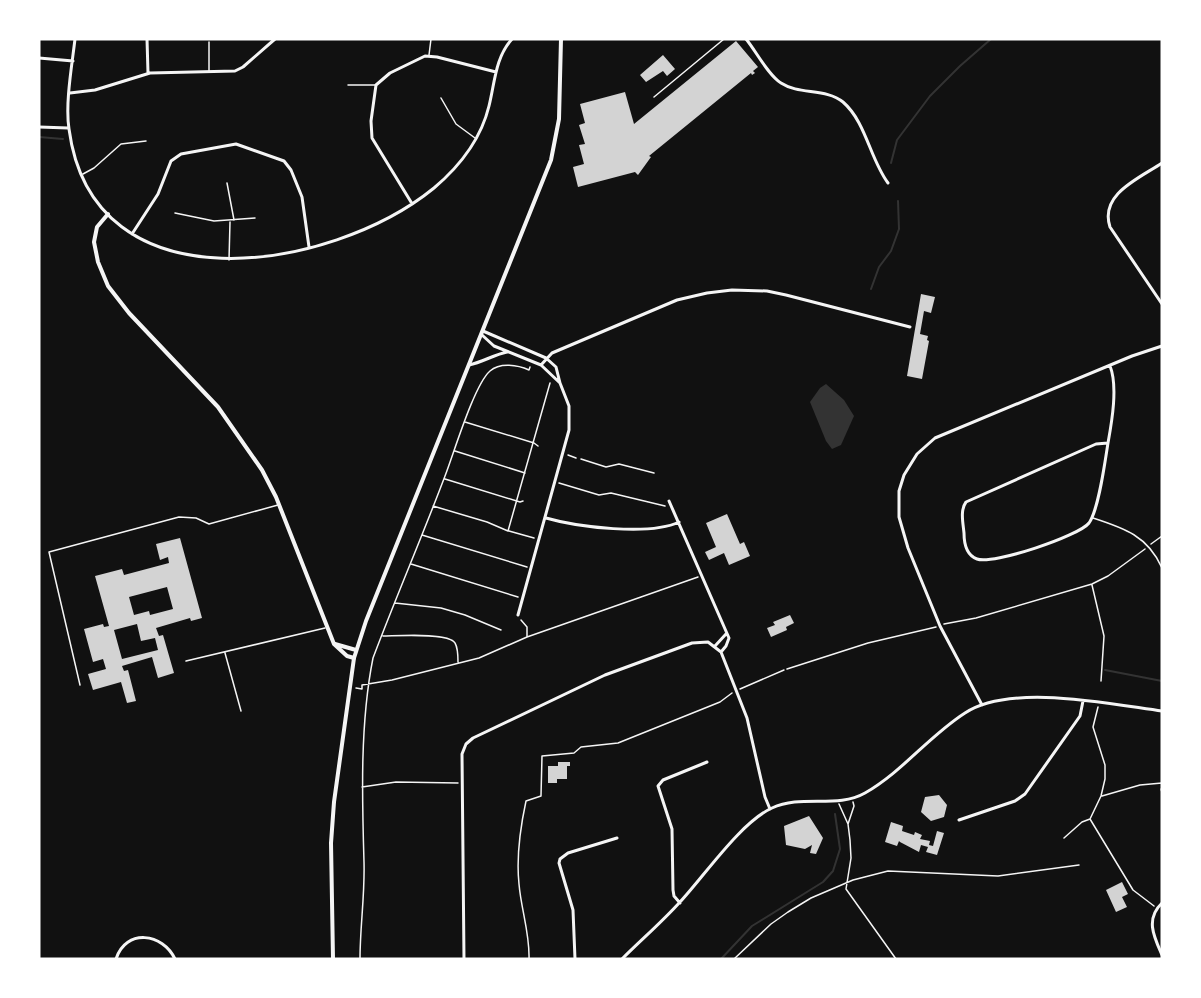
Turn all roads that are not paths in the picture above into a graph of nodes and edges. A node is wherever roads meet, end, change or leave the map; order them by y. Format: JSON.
{"nodes":[{"id":1,"x":75,"y":39,"type":"edge"},
{"id":2,"x":147,"y":39,"type":"edge"},
{"id":3,"x":275,"y":39,"type":"edge"},
{"id":4,"x":431,"y":39,"type":"edge"},
{"id":5,"x":512,"y":39,"type":"edge"},
{"id":6,"x":561,"y":39,"type":"edge"},
{"id":7,"x":724,"y":39,"type":"edge"},
{"id":8,"x":746,"y":39,"type":"edge"},
{"id":9,"x":209,"y":42,"type":"dead end"},
{"id":10,"x":429,"y":56,"type":"junction"},
{"id":11,"x":39,"y":58,"type":"edge"},
{"id":12,"x":73,"y":61,"type":"junction"},
{"id":13,"x":496,"y":72,"type":"junction"},
{"id":14,"x":209,"y":73,"type":"junction"},
{"id":15,"x":148,"y":74,"type":"junction"},
{"id":16,"x":348,"y":85,"type":"dead end"},
{"id":17,"x":376,"y":85,"type":"junction"},
{"id":18,"x":70,"y":93,"type":"junction"},
{"id":19,"x":654,"y":97,"type":"dead end"},
{"id":20,"x":441,"y":98,"type":"dead end"},
{"id":21,"x":39,"y":127,"type":"edge"},
{"id":22,"x":68,"y":128,"type":"junction"},
{"id":23,"x":476,"y":138,"type":"junction"},
{"id":24,"x":146,"y":141,"type":"dead end"},
{"id":25,"x":1162,"y":163,"type":"edge"},
{"id":26,"x":82,"y":175,"type":"junction"},
{"id":27,"x":227,"y":183,"type":"dead end"},
{"id":28,"x":888,"y":183,"type":"dead end"},
{"id":29,"x":411,"y":203,"type":"junction"},
{"id":30,"x":175,"y":213,"type":"dead end"},
{"id":31,"x":108,"y":214,"type":"junction"},
{"id":32,"x":255,"y":218,"type":"dead end"},
{"id":33,"x":230,"y":221,"type":"junction"},
{"id":34,"x":234,"y":221,"type":"junction"},
{"id":35,"x":132,"y":234,"type":"junction"},
{"id":36,"x":309,"y":247,"type":"junction"},
{"id":37,"x":229,"y":260,"type":"junction"},
{"id":38,"x":1162,"y":304,"type":"edge"},
{"id":39,"x":910,"y":327,"type":"dead end"},
{"id":40,"x":482,"y":333,"type":"junction"},
{"id":41,"x":1162,"y":346,"type":"edge"},
{"id":42,"x":509,"y":352,"type":"junction"},
{"id":43,"x":546,"y":358,"type":"junction"},
{"id":44,"x":541,"y":365,"type":"junction"},
{"id":45,"x":469,"y":366,"type":"junction"},
{"id":46,"x":1110,"y":366,"type":"junction"},
{"id":47,"x":560,"y":383,"type":"junction"},
{"id":48,"x":1108,"y":443,"type":"junction"},
{"id":49,"x":669,"y":501,"type":"dead end"},
{"id":50,"x":279,"y":504,"type":"junction"},
{"id":51,"x":1092,"y":517,"type":"junction"},
{"id":52,"x":546,"y":518,"type":"junction"},
{"id":53,"x":679,"y":522,"type":"junction"},
{"id":54,"x":1162,"y":568,"type":"edge"},
{"id":55,"x":518,"y":615,"type":"joint"},
{"id":56,"x":521,"y":620,"type":"road end"},
{"id":57,"x":327,"y":627,"type":"junction"},
{"id":58,"x":726,"y":632,"type":"junction"},
{"id":59,"x":334,"y":644,"type":"junction"},
{"id":60,"x":715,"y":646,"type":"junction"},
{"id":61,"x":356,"y":650,"type":"junction"},
{"id":62,"x":225,"y":652,"type":"junction"},
{"id":63,"x":721,"y":652,"type":"junction"},
{"id":64,"x":354,"y":658,"type":"junction"},
{"id":65,"x":186,"y":661,"type":"dead end"},
{"id":66,"x":80,"y":686,"type":"dead end"},
{"id":67,"x":1083,"y":701,"type":"junction"},
{"id":68,"x":981,"y":705,"type":"junction"},
{"id":69,"x":241,"y":711,"type":"dead end"},
{"id":70,"x":1162,"y":711,"type":"edge"},
{"id":71,"x":708,"y":762,"type":"dead end"},
{"id":72,"x":770,"y":809,"type":"junction"},
{"id":73,"x":958,"y":820,"type":"dead end"},
{"id":74,"x":617,"y":838,"type":"dead end"},
{"id":75,"x":680,"y":903,"type":"junction"},
{"id":76,"x":1162,"y":903,"type":"edge"},
{"id":77,"x":1162,"y":955,"type":"edge"},
{"id":78,"x":116,"y":959,"type":"edge"},
{"id":79,"x":175,"y":959,"type":"edge"},
{"id":80,"x":333,"y":959,"type":"edge"},
{"id":81,"x":464,"y":959,"type":"edge"},
{"id":82,"x":574,"y":959,"type":"edge"},
{"id":83,"x":622,"y":959,"type":"edge"}],
"edges":[{"from":1,"to":12,"type":"street"},
{"from":2,"to":15,"type":"street"},
{"from":3,"to":14,"type":"street"},
{"from":4,"to":10,"type":"lane"},
{"from":5,"to":13,"type":"street"},
{"from":6,"to":40,"type":"main road"},
{"from":7,"to":19,"type":"lane"},
{"from":8,"to":28,"type":"street"},
{"from":9,"to":14,"type":"lane"},
{"from":10,"to":13,"type":"street"},
{"from":10,"to":17,"type":"street"},
{"from":11,"to":12,"type":"street"},
{"from":12,"to":18,"type":"street"},
{"from":13,"to":23,"type":"street"},
{"from":14,"to":15,"type":"street"},
{"from":15,"to":18,"type":"street"},
{"from":16,"to":17,"type":"lane"},
{"from":17,"to":29,"type":"street"},
{"from":18,"to":22,"type":"street"},
{"from":20,"to":23,"type":"lane"},
{"from":21,"to":22,"type":"street"},
{"from":22,"to":26,"type":"street"},
{"from":23,"to":29,"type":"street"},
{"from":24,"to":26,"type":"lane"},
{"from":25,"to":38,"type":"street"},
{"from":26,"to":31,"type":"street"},
{"from":27,"to":34,"type":"lane"},
{"from":29,"to":36,"type":"street"},
{"from":30,"to":33,"type":"lane"},
{"from":31,"to":35,"type":"street"},
{"from":31,"to":50,"type":"main road"},
{"from":32,"to":34,"type":"lane"},
{"from":33,"to":34,"type":"lane"},
{"from":33,"to":37,"type":"lane"},
{"from":35,"to":36,"type":"street"},
{"from":35,"to":37,"type":"street"},
{"from":36,"to":37,"type":"street"},
{"from":39,"to":43,"type":"street"},
{"from":40,"to":42,"type":"street"},
{"from":40,"to":43,"type":"street"},
{"from":40,"to":45,"type":"main road"},
{"from":41,"to":46,"type":"street"},
{"from":42,"to":44,"type":"street"},
{"from":42,"to":45,"type":"street"},
{"from":43,"to":44,"type":"street"},
{"from":43,"to":47,"type":"street"},
{"from":44,"to":47,"type":"street"},
{"from":45,"to":61,"type":"main road"},
{"from":46,"to":48,"type":"street"},
{"from":46,"to":68,"type":"street"},
{"from":47,"to":52,"type":"street"},
{"from":48,"to":51,"type":"street"},
{"from":48,"to":51,"type":"street"},
{"from":49,"to":53,"type":"street"},
{"from":50,"to":57,"type":"main road"},
{"from":50,"to":66,"type":"lane"},
{"from":51,"to":54,"type":"lane"},
{"from":52,"to":53,"type":"street"},
{"from":52,"to":55,"type":"street"},
{"from":53,"to":58,"type":"street"},
{"from":55,"to":56,"type":"lane"},
{"from":57,"to":59,"type":"main road"},
{"from":57,"to":62,"type":"lane"},
{"from":58,"to":60,"type":"street"},
{"from":58,"to":63,"type":"street"},
{"from":59,"to":61,"type":"main road"},
{"from":59,"to":64,"type":"main road"},
{"from":60,"to":63,"type":"street"},
{"from":60,"to":81,"type":"street"},
{"from":61,"to":64,"type":"main road"},
{"from":62,"to":65,"type":"lane"},
{"from":62,"to":69,"type":"lane"},
{"from":63,"to":72,"type":"street"},
{"from":64,"to":80,"type":"main road"},
{"from":67,"to":68,"type":"street"},
{"from":67,"to":70,"type":"street"},
{"from":67,"to":73,"type":"street"},
{"from":68,"to":72,"type":"street"},
{"from":71,"to":75,"type":"street"},
{"from":72,"to":75,"type":"street"},
{"from":74,"to":82,"type":"street"},
{"from":75,"to":83,"type":"street"},
{"from":76,"to":77,"type":"street"},
{"from":78,"to":79,"type":"street"}]}
